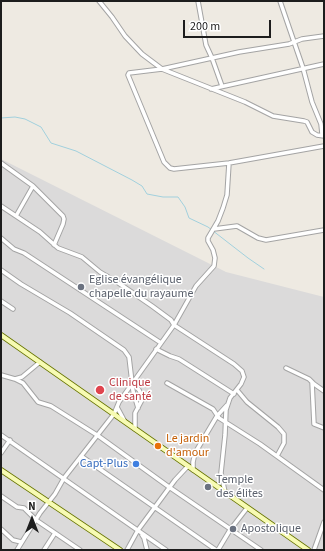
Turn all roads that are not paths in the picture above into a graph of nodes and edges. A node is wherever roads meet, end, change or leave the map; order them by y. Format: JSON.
{"nodes":[{"id":1,"x":99,"y":1,"type":"edge"},
{"id":2,"x":198,"y":1,"type":"edge"},
{"id":3,"x":280,"y":1,"type":"edge"},
{"id":4,"x":324,"y":36,"type":"edge"},
{"id":5,"x":295,"y":43,"type":"junction"},
{"id":6,"x":212,"y":58,"type":"junction"},
{"id":7,"x":324,"y":64,"type":"edge"},
{"id":8,"x":303,"y":68,"type":"junction"},
{"id":9,"x":162,"y":69,"type":"junction"},
{"id":10,"x":222,"y":86,"type":"junction"},
{"id":11,"x":211,"y":89,"type":"junction"},
{"id":12,"x":324,"y":137,"type":"edge"},
{"id":13,"x":324,"y":146,"type":"edge"},
{"id":14,"x":1,"y":163,"type":"edge"},
{"id":15,"x":229,"y":163,"type":"junction"},
{"id":16,"x":33,"y":186,"type":"junction"},
{"id":17,"x":1,"y":206,"type":"edge"},
{"id":18,"x":16,"y":216,"type":"junction"},
{"id":19,"x":214,"y":229,"type":"junction"},
{"id":20,"x":324,"y":230,"type":"edge"},
{"id":21,"x":1,"y":238,"type":"edge"},
{"id":22,"x":54,"y":245,"type":"junction"},
{"id":23,"x":1,"y":270,"type":"edge"},
{"id":24,"x":1,"y":301,"type":"edge"},
{"id":25,"x":13,"y":309,"type":"dead end"},
{"id":26,"x":174,"y":325,"type":"junction"},
{"id":27,"x":1,"y":335,"type":"edge"},
{"id":28,"x":161,"y":343,"type":"junction"},
{"id":29,"x":156,"y":350,"type":"junction"},
{"id":30,"x":40,"y":362,"type":"junction"},
{"id":31,"x":286,"y":368,"type":"dead end"},
{"id":32,"x":1,"y":375,"type":"edge"},
{"id":33,"x":16,"y":379,"type":"junction"},
{"id":34,"x":312,"y":382,"type":"junction"},
{"id":35,"x":133,"y":383,"type":"junction"},
{"id":36,"x":167,"y":383,"type":"dead end"},
{"id":37,"x":237,"y":390,"type":"junction"},
{"id":38,"x":324,"y":391,"type":"edge"},
{"id":39,"x":234,"y":394,"type":"junction"},
{"id":40,"x":227,"y":404,"type":"junction"},
{"id":41,"x":117,"y":407,"type":"junction"},
{"id":42,"x":138,"y":408,"type":"junction"},
{"id":43,"x":114,"y":414,"type":"junction"},
{"id":44,"x":217,"y":416,"type":"junction"},
{"id":45,"x":124,"y":421,"type":"junction"},
{"id":46,"x":226,"y":423,"type":"junction"},
{"id":47,"x":324,"y":428,"type":"edge"},
{"id":48,"x":135,"y":429,"type":"junction"},
{"id":49,"x":1,"y":435,"type":"edge"},
{"id":50,"x":97,"y":435,"type":"junction"},
{"id":51,"x":10,"y":440,"type":"junction"},
{"id":52,"x":1,"y":452,"type":"edge"},
{"id":53,"x":81,"y":456,"type":"junction"},
{"id":54,"x":277,"y":456,"type":"junction"},
{"id":55,"x":188,"y":466,"type":"junction"},
{"id":56,"x":1,"y":470,"type":"edge"},
{"id":57,"x":193,"y":470,"type":"junction"},
{"id":58,"x":64,"y":478,"type":"junction"},
{"id":59,"x":169,"y":487,"type":"junction"},
{"id":60,"x":324,"y":490,"type":"edge"},
{"id":61,"x":225,"y":492,"type":"junction"},
{"id":62,"x":1,"y":496,"type":"edge"},
{"id":63,"x":49,"y":502,"type":"junction"},
{"id":64,"x":154,"y":507,"type":"junction"},
{"id":65,"x":247,"y":508,"type":"junction"},
{"id":66,"x":36,"y":520,"type":"junction"},
{"id":67,"x":324,"y":522,"type":"edge"},
{"id":68,"x":1,"y":529,"type":"edge"},
{"id":69,"x":230,"y":530,"type":"junction"},
{"id":70,"x":139,"y":531,"type":"junction"},
{"id":71,"x":56,"y":534,"type":"junction"},
{"id":72,"x":21,"y":542,"type":"junction"},
{"id":73,"x":17,"y":550,"type":"edge"},
{"id":74,"x":44,"y":550,"type":"edge"},
{"id":75,"x":80,"y":550,"type":"edge"},
{"id":76,"x":120,"y":550,"type":"edge"},
{"id":77,"x":127,"y":550,"type":"edge"},
{"id":78,"x":146,"y":550,"type":"edge"},
{"id":79,"x":166,"y":550,"type":"edge"},
{"id":80,"x":217,"y":550,"type":"edge"},
{"id":81,"x":261,"y":550,"type":"edge"},
{"id":82,"x":308,"y":550,"type":"edge"},
{"id":83,"x":314,"y":550,"type":"edge"}],
"edges":[{"from":1,"to":9,"type":"street"},
{"from":2,"to":6,"type":"street"},
{"from":3,"to":5,"type":"street"},
{"from":4,"to":5,"type":"street"},
{"from":5,"to":6,"type":"street"},
{"from":5,"to":8,"type":"street"},
{"from":6,"to":9,"type":"street"},
{"from":6,"to":10,"type":"street"},
{"from":7,"to":8,"type":"street"},
{"from":8,"to":10,"type":"street"},
{"from":8,"to":12,"type":"street"},
{"from":9,"to":11,"type":"street"},
{"from":9,"to":15,"type":"street"},
{"from":10,"to":11,"type":"street"},
{"from":11,"to":12,"type":"street"},
{"from":13,"to":15,"type":"street"},
{"from":14,"to":16,"type":"street"},
{"from":15,"to":19,"type":"street"},
{"from":16,"to":18,"type":"street"},
{"from":16,"to":22,"type":"street"},
{"from":17,"to":18,"type":"street"},
{"from":18,"to":22,"type":"street"},
{"from":19,"to":20,"type":"street"},
{"from":19,"to":26,"type":"street"},
{"from":21,"to":28,"type":"street"},
{"from":22,"to":26,"type":"street"},
{"from":23,"to":35,"type":"street"},
{"from":24,"to":25,"type":"street"},
{"from":26,"to":28,"type":"street"},
{"from":26,"to":37,"type":"street"},
{"from":27,"to":30,"type":"street"},
{"from":28,"to":29,"type":"street"},
{"from":29,"to":35,"type":"street"},
{"from":29,"to":39,"type":"street"},
{"from":30,"to":33,"type":"street"},
{"from":30,"to":43,"type":"street"},
{"from":31,"to":34,"type":"street"},
{"from":32,"to":33,"type":"street"},
{"from":33,"to":50,"type":"street"},
{"from":34,"to":38,"type":"street"},
{"from":34,"to":47,"type":"street"},
{"from":35,"to":41,"type":"street"},
{"from":35,"to":42,"type":"street"},
{"from":35,"to":42,"type":"street"},
{"from":36,"to":44,"type":"street"},
{"from":37,"to":39,"type":"street"},
{"from":37,"to":54,"type":"street"},
{"from":39,"to":40,"type":"street"},
{"from":40,"to":44,"type":"street"},
{"from":40,"to":46,"type":"street"},
{"from":41,"to":43,"type":"street"},
{"from":41,"to":45,"type":"street"},
{"from":42,"to":48,"type":"street"},
{"from":43,"to":45,"type":"street"},
{"from":43,"to":50,"type":"street"},
{"from":44,"to":46,"type":"street"},
{"from":44,"to":57,"type":"street"},
{"from":45,"to":48,"type":"street"},
{"from":46,"to":54,"type":"street"},
{"from":46,"to":61,"type":"street"},
{"from":48,"to":55,"type":"street"},
{"from":49,"to":51,"type":"street"},
{"from":50,"to":53,"type":"street"},
{"from":50,"to":59,"type":"street"},
{"from":51,"to":52,"type":"street"},
{"from":51,"to":58,"type":"street"},
{"from":53,"to":58,"type":"street"},
{"from":53,"to":64,"type":"street"},
{"from":54,"to":60,"type":"street"},
{"from":55,"to":57,"type":"street"},
{"from":55,"to":59,"type":"street"},
{"from":56,"to":63,"type":"street"},
{"from":57,"to":61,"type":"street"},
{"from":58,"to":63,"type":"street"},
{"from":58,"to":70,"type":"street"},
{"from":59,"to":64,"type":"street"},
{"from":59,"to":69,"type":"street"},
{"from":61,"to":65,"type":"street"},
{"from":62,"to":66,"type":"street"},
{"from":63,"to":66,"type":"street"},
{"from":63,"to":76,"type":"street"},
{"from":64,"to":70,"type":"street"},
{"from":64,"to":80,"type":"street"},
{"from":65,"to":69,"type":"street"},
{"from":65,"to":82,"type":"street"},
{"from":66,"to":71,"type":"street"},
{"from":66,"to":72,"type":"street"},
{"from":67,"to":83,"type":"street"},
{"from":68,"to":72,"type":"street"},
{"from":69,"to":80,"type":"street"},
{"from":69,"to":81,"type":"street"},
{"from":70,"to":77,"type":"street"},
{"from":70,"to":78,"type":"street"},
{"from":70,"to":79,"type":"street"},
{"from":71,"to":74,"type":"street"},
{"from":71,"to":75,"type":"street"},
{"from":72,"to":73,"type":"street"}]}
